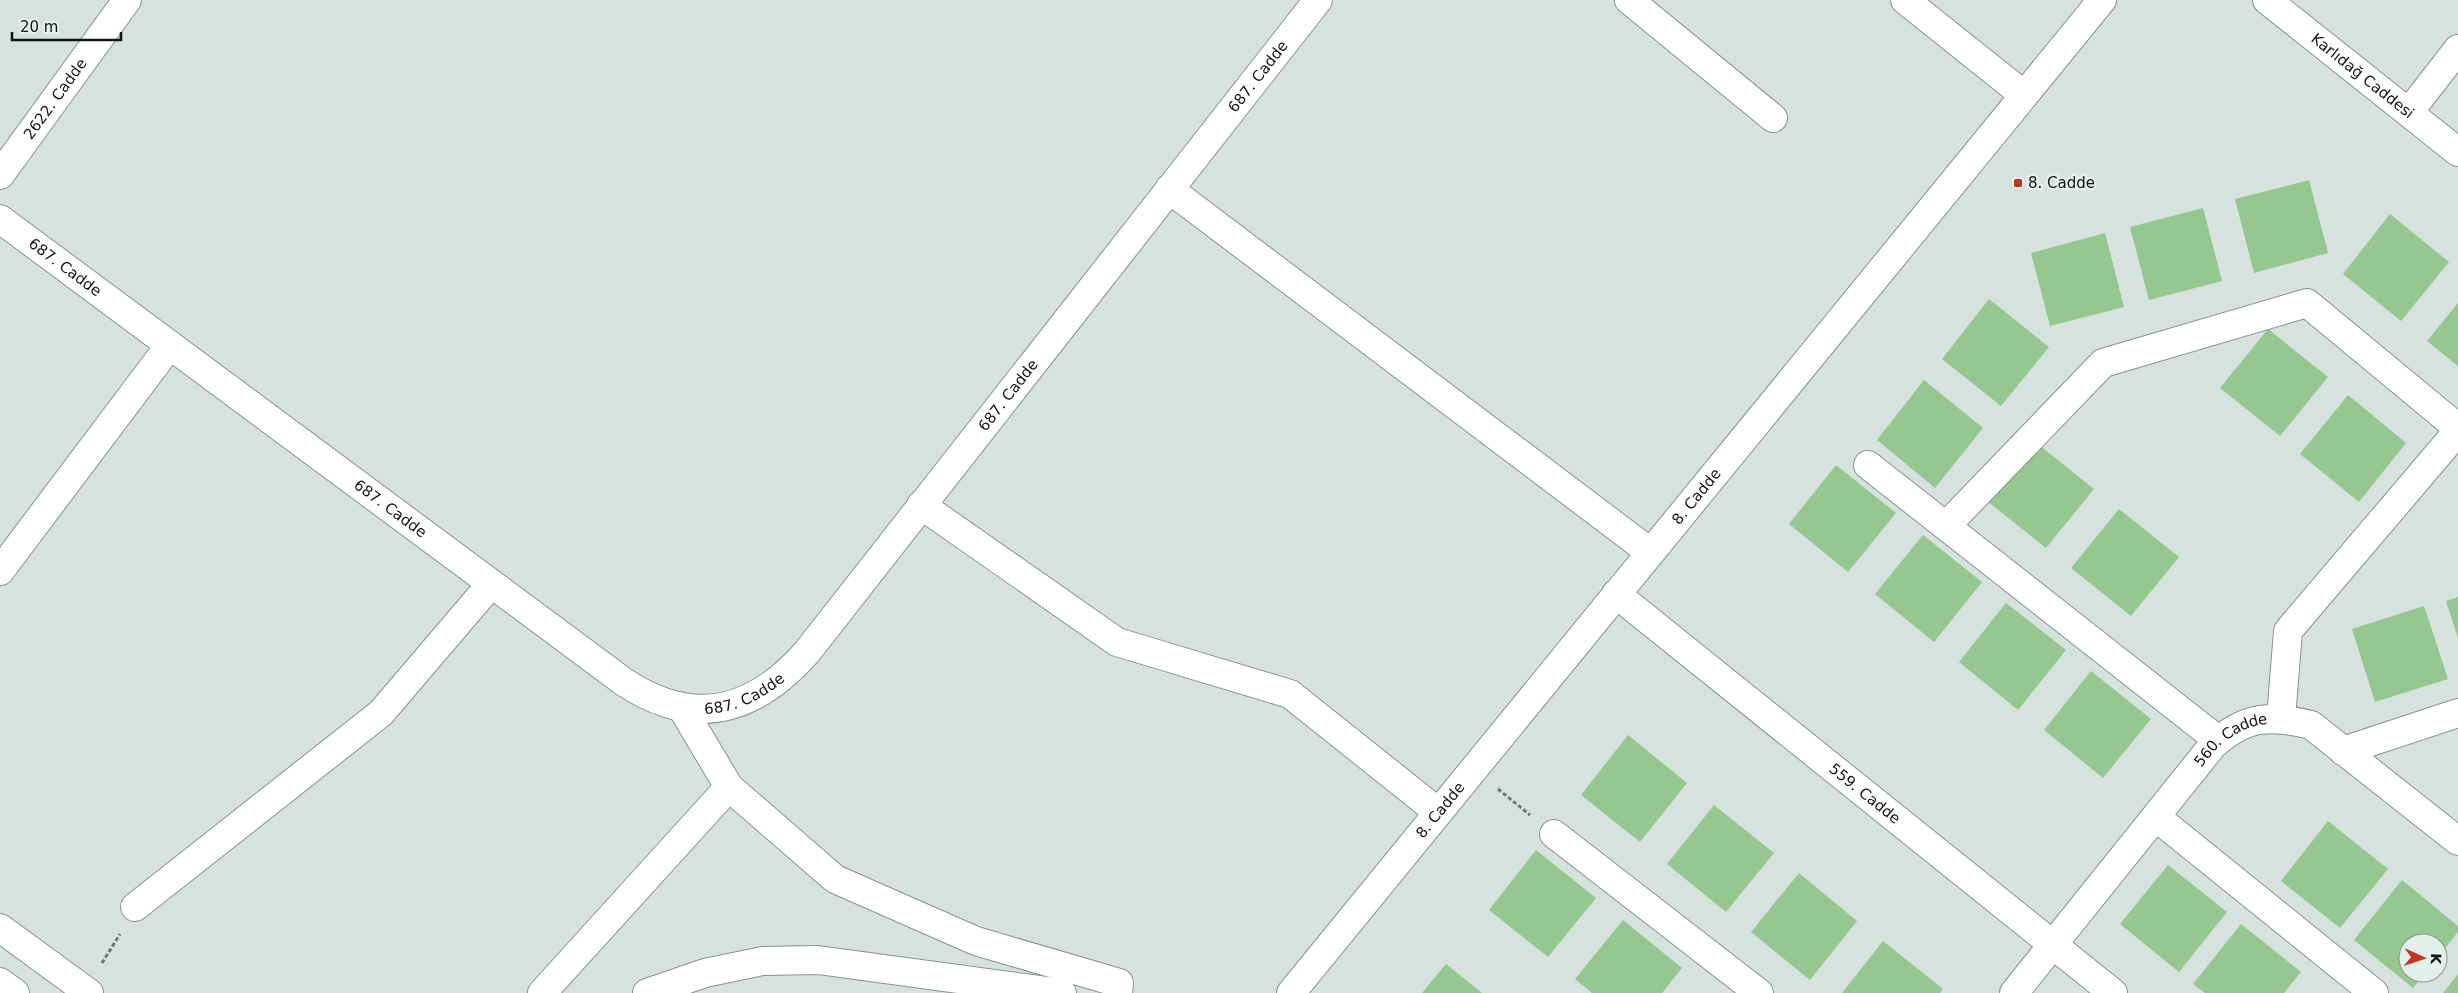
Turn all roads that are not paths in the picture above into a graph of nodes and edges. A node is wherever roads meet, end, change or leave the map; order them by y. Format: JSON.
{"nodes":[{"id":1,"x":127,"y":0,"type":"edge"},
{"id":2,"x":1318,"y":0,"type":"edge"},
{"id":3,"x":1629,"y":0,"type":"edge"},
{"id":4,"x":1905,"y":0,"type":"edge"},
{"id":5,"x":2102,"y":0,"type":"edge"},
{"id":6,"x":2267,"y":0,"type":"edge"},
{"id":7,"x":2458,"y":49,"type":"edge"},
{"id":8,"x":2024,"y":95,"type":"junction"},
{"id":9,"x":2409,"y":112,"type":"junction"},
{"id":10,"x":1773,"y":118,"type":"dead end"},
{"id":11,"x":2458,"y":152,"type":"edge"},
{"id":12,"x":0,"y":175,"type":"edge"},
{"id":13,"x":1169,"y":189,"type":"junction"},
{"id":14,"x":0,"y":219,"type":"edge"},
{"id":15,"x":170,"y":345,"type":"junction"},
{"id":16,"x":2458,"y":430,"type":"edge"},
{"id":17,"x":1868,"y":465,"type":"dead end"},
{"id":18,"x":921,"y":505,"type":"junction"},
{"id":19,"x":1946,"y":526,"type":"junction"},
{"id":20,"x":1650,"y":552,"type":"junction"},
{"id":21,"x":0,"y":571,"type":"edge"},
{"id":22,"x":491,"y":584,"type":"junction"},
{"id":23,"x":1616,"y":594,"type":"junction"},
{"id":24,"x":682,"y":708,"type":"junction"},
{"id":25,"x":2458,"y":713,"type":"edge"},
{"id":26,"x":2281,"y":718,"type":"junction"},
{"id":27,"x":2218,"y":740,"type":"junction"},
{"id":28,"x":2343,"y":751,"type":"junction"},
{"id":29,"x":729,"y":787,"type":"junction"},
{"id":30,"x":1438,"y":812,"type":"junction"},
{"id":31,"x":2156,"y":817,"type":"junction"},
{"id":32,"x":1554,"y":834,"type":"road end"},
{"id":33,"x":2458,"y":841,"type":"edge"},
{"id":34,"x":135,"y":907,"type":"road end"},
{"id":35,"x":0,"y":928,"type":"edge"},
{"id":36,"x":2052,"y":946,"type":"junction"},
{"id":37,"x":0,"y":982,"type":"edge"},
{"id":38,"x":87,"y":992,"type":"edge"},
{"id":39,"x":15,"y":993,"type":"edge"},
{"id":40,"x":542,"y":993,"type":"edge"},
{"id":41,"x":647,"y":993,"type":"edge"},
{"id":42,"x":1062,"y":993,"type":"edge"},
{"id":43,"x":1118,"y":993,"type":"edge"},
{"id":44,"x":1292,"y":993,"type":"edge"},
{"id":45,"x":1759,"y":993,"type":"edge"},
{"id":46,"x":2014,"y":993,"type":"edge"},
{"id":47,"x":2112,"y":993,"type":"edge"},
{"id":48,"x":2374,"y":993,"type":"edge"}],
"edges":[{"from":1,"to":12,"type":"street","name":"2622. Cadde"},
{"from":2,"to":13,"type":"street","name":"687. Cadde"},
{"from":3,"to":10,"type":"street"},
{"from":4,"to":8,"type":"street"},
{"from":5,"to":8,"type":"street","name":"8. Cadde"},
{"from":6,"to":9,"type":"street","name":"Karlıdağ Caddesi"},
{"from":7,"to":9,"type":"street"},
{"from":8,"to":20,"type":"street","name":"8. Cadde"},
{"from":9,"to":11,"type":"street","name":"Karlıdağ Caddesi"},
{"from":13,"to":18,"type":"street","name":"687. Cadde"},
{"from":13,"to":20,"type":"street"},
{"from":14,"to":15,"type":"street","name":"687. Cadde"},
{"from":15,"to":21,"type":"street"},
{"from":15,"to":22,"type":"street","name":"687. Cadde"},
{"from":16,"to":19,"type":"street"},
{"from":16,"to":26,"type":"street"},
{"from":17,"to":19,"type":"street"},
{"from":18,"to":24,"type":"street","name":"687. Cadde"},
{"from":18,"to":30,"type":"street"},
{"from":19,"to":27,"type":"street"},
{"from":20,"to":23,"type":"street","name":"8. Cadde"},
{"from":22,"to":24,"type":"street","name":"687. Cadde"},
{"from":22,"to":34,"type":"street"},
{"from":23,"to":30,"type":"street","name":"8. Cadde"},
{"from":23,"to":36,"type":"street","name":"559. Cadde"},
{"from":24,"to":29,"type":"street"},
{"from":25,"to":28,"type":"street"},
{"from":26,"to":27,"type":"street","name":"560. Cadde"},
{"from":26,"to":28,"type":"street","name":"560. Cadde"},
{"from":27,"to":31,"type":"street","name":"560. Cadde"},
{"from":28,"to":33,"type":"street","name":"560. Cadde"},
{"from":29,"to":40,"type":"street"},
{"from":29,"to":43,"type":"street"},
{"from":30,"to":44,"type":"street","name":"8. Cadde"},
{"from":31,"to":36,"type":"street","name":"560. Cadde"},
{"from":31,"to":48,"type":"street"},
{"from":32,"to":45,"type":"street"},
{"from":35,"to":38,"type":"street"},
{"from":36,"to":46,"type":"street","name":"560. Cadde"},
{"from":36,"to":47,"type":"street","name":"559. Cadde"},
{"from":37,"to":39,"type":"street"},
{"from":41,"to":42,"type":"street"}]}
